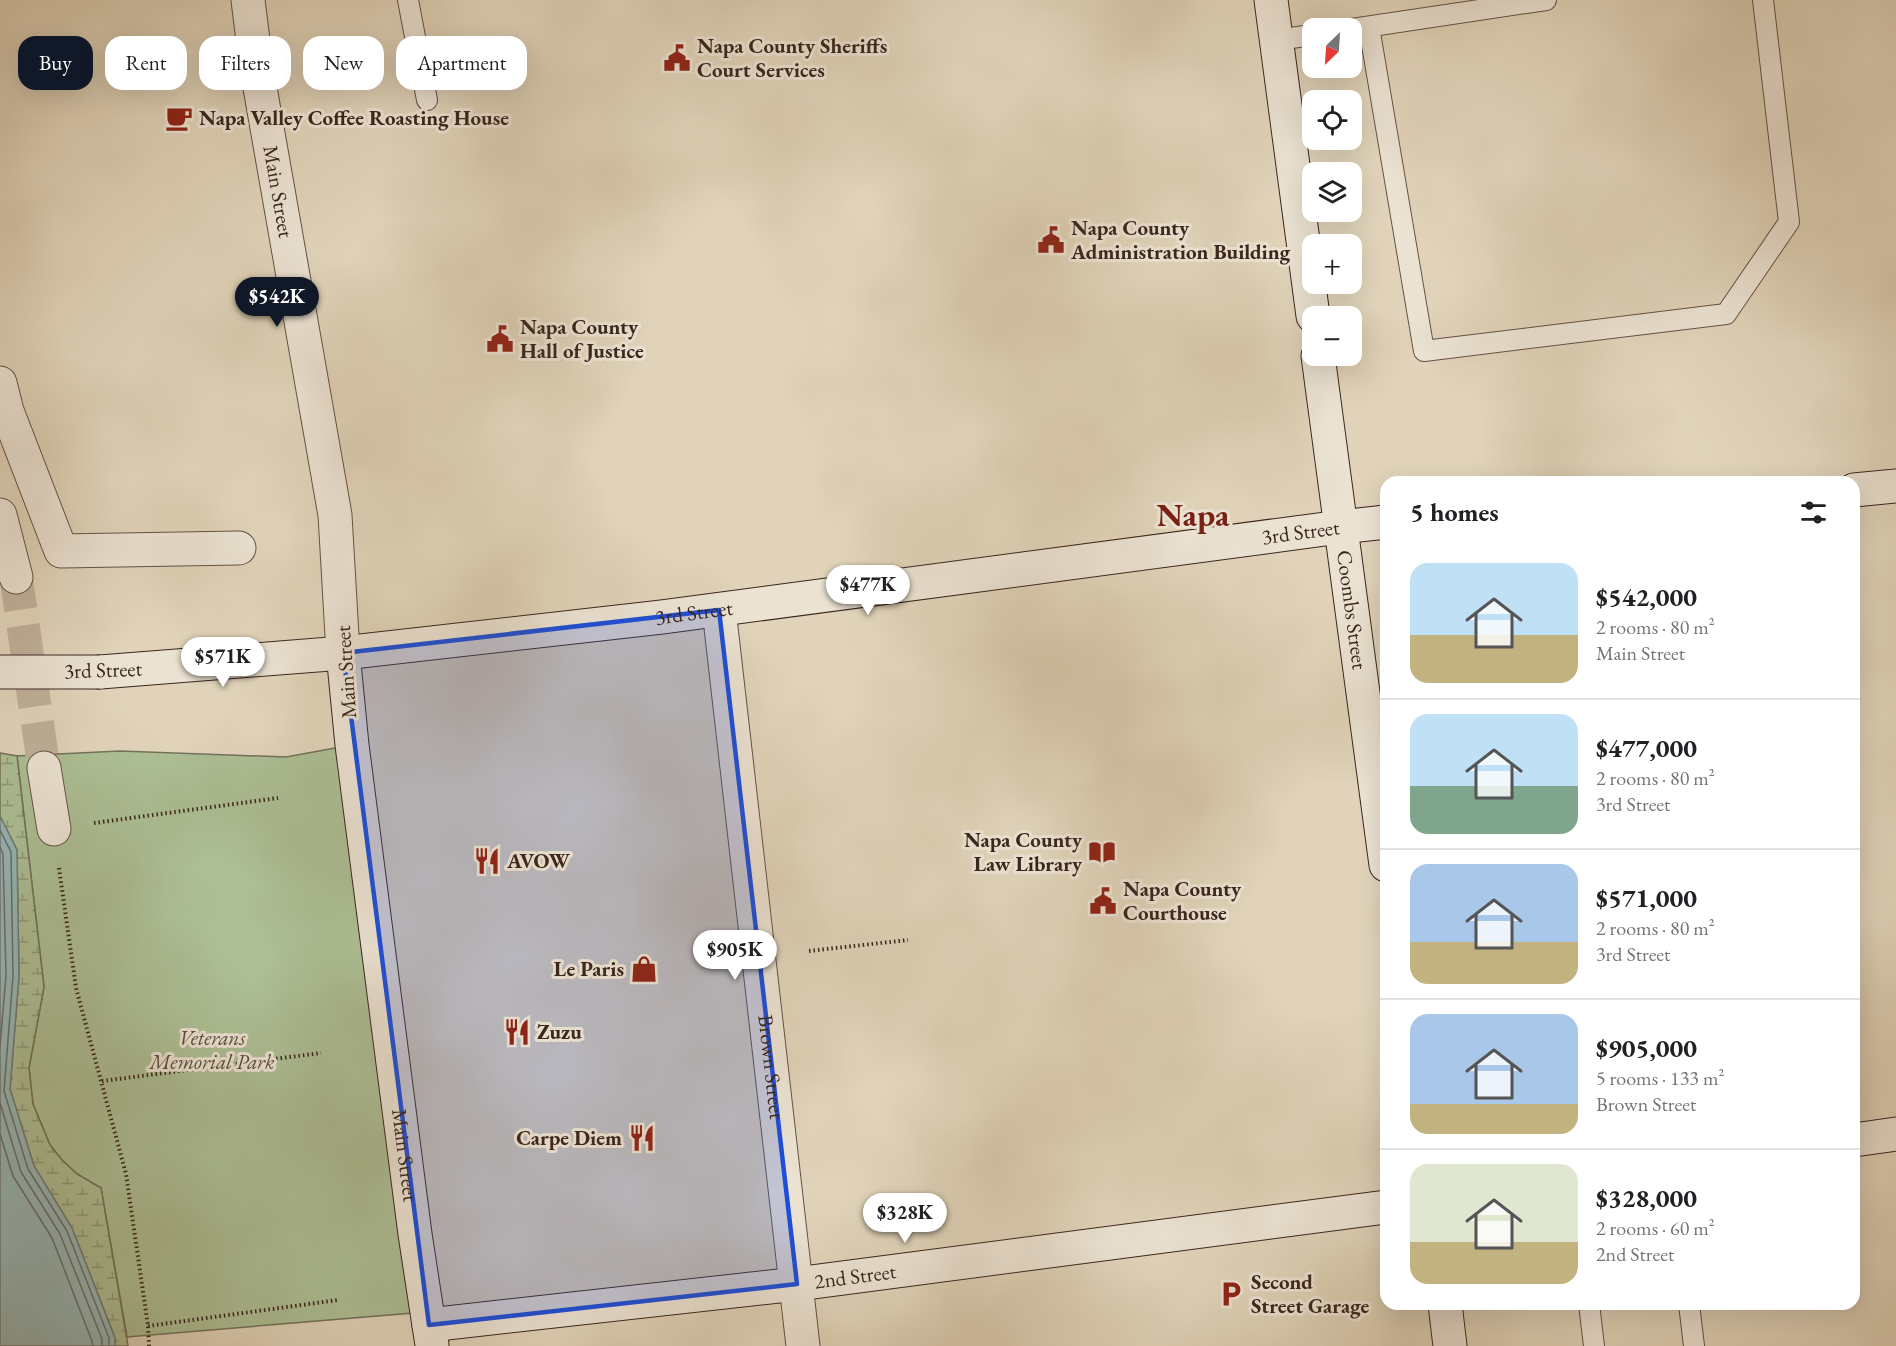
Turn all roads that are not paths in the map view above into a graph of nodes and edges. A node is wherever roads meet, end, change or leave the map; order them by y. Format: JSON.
{"nodes":[{"id":1,"x":248,"y":0,"type":"edge"},
{"id":2,"x":408,"y":0,"type":"edge"},
{"id":3,"x":1272,"y":0,"type":"edge"},
{"id":4,"x":1546,"y":0,"type":"edge"},
{"id":5,"x":1564,"y":0,"type":"edge"},
{"id":6,"x":1763,"y":0,"type":"edge"},
{"id":7,"x":1362,"y":28,"type":"edge"},
{"id":8,"x":1302,"y":36,"type":"edge"},
{"id":9,"x":1362,"y":38,"type":"edge"},
{"id":10,"x":1276,"y":40,"type":"junction"},
{"id":11,"x":427,"y":100,"type":"dead end"},
{"id":12,"x":1312,"y":306,"type":"edge"},
{"id":13,"x":1319,"y":366,"type":"edge"},
{"id":14,"x":0,"y":383,"type":"edge"},
{"id":15,"x":1896,"y":486,"type":"edge"},
{"id":16,"x":1860,"y":489,"type":"edge"},
{"id":17,"x":0,"y":515,"type":"edge"},
{"id":18,"x":1380,"y":523,"type":"edge"},
{"id":19,"x":1340,"y":527,"type":"junction"},
{"id":20,"x":239,"y":548,"type":"dead end"},
{"id":21,"x":16,"y":577,"type":"tunnel mouth"},
{"id":22,"x":719,"y":610,"type":"junction"},
{"id":23,"x":343,"y":653,"type":"junction"},
{"id":24,"x":0,"y":672,"type":"edge"},
{"id":25,"x":44,"y":768,"type":"tunnel mouth"},
{"id":26,"x":1380,"y":821,"type":"edge"},
{"id":27,"x":54,"y":829,"type":"road end"},
{"id":28,"x":1896,"y":1134,"type":"edge"},
{"id":29,"x":1860,"y":1139,"type":"edge"},
{"id":30,"x":1380,"y":1208,"type":"edge"},
{"id":31,"x":797,"y":1284,"type":"junction"},
{"id":32,"x":1445,"y":1310,"type":"edge"},
{"id":33,"x":1590,"y":1310,"type":"edge"},
{"id":34,"x":1690,"y":1310,"type":"edge"},
{"id":35,"x":431,"y":1335,"type":"edge"},
{"id":36,"x":803,"y":1346,"type":"edge"},
{"id":37,"x":1450,"y":1346,"type":"edge"},
{"id":38,"x":1594,"y":1346,"type":"edge"},
{"id":39,"x":1694,"y":1346,"type":"edge"}],
"edges":[{"from":1,"to":23,"type":"street","name":"Main Street"},
{"from":2,"to":11,"type":"lane"},
{"from":3,"to":10,"type":"street"},
{"from":4,"to":5,"type":"lane"},
{"from":4,"to":7,"type":"lane"},
{"from":6,"to":9,"type":"lane"},
{"from":8,"to":10,"type":"lane"},
{"from":10,"to":12,"type":"street"},
{"from":13,"to":19,"type":"street","name":"Coombs Street"},
{"from":14,"to":20,"type":"street"},
{"from":15,"to":16,"type":"street"},
{"from":17,"to":21,"type":"street"},
{"from":18,"to":19,"type":"street","name":"3rd Street"},
{"from":19,"to":22,"type":"street","name":"3rd Street"},
{"from":19,"to":26,"type":"street","name":"Coombs Street"},
{"from":22,"to":23,"type":"street","name":"3rd Street"},
{"from":22,"to":31,"type":"street","name":"Brown Street"},
{"from":23,"to":24,"type":"street","name":"3rd Street","bridge":true},
{"from":23,"to":35,"type":"street","name":"Main Street"},
{"from":25,"to":27,"type":"street"},
{"from":28,"to":29,"type":"street"},
{"from":30,"to":31,"type":"street","name":"2nd Street"},
{"from":31,"to":35,"type":"street","name":"2nd Street"},
{"from":31,"to":36,"type":"street","name":"Brown Street"},
{"from":32,"to":37,"type":"street"},
{"from":33,"to":38,"type":"lane"},
{"from":34,"to":39,"type":"lane"}]}
